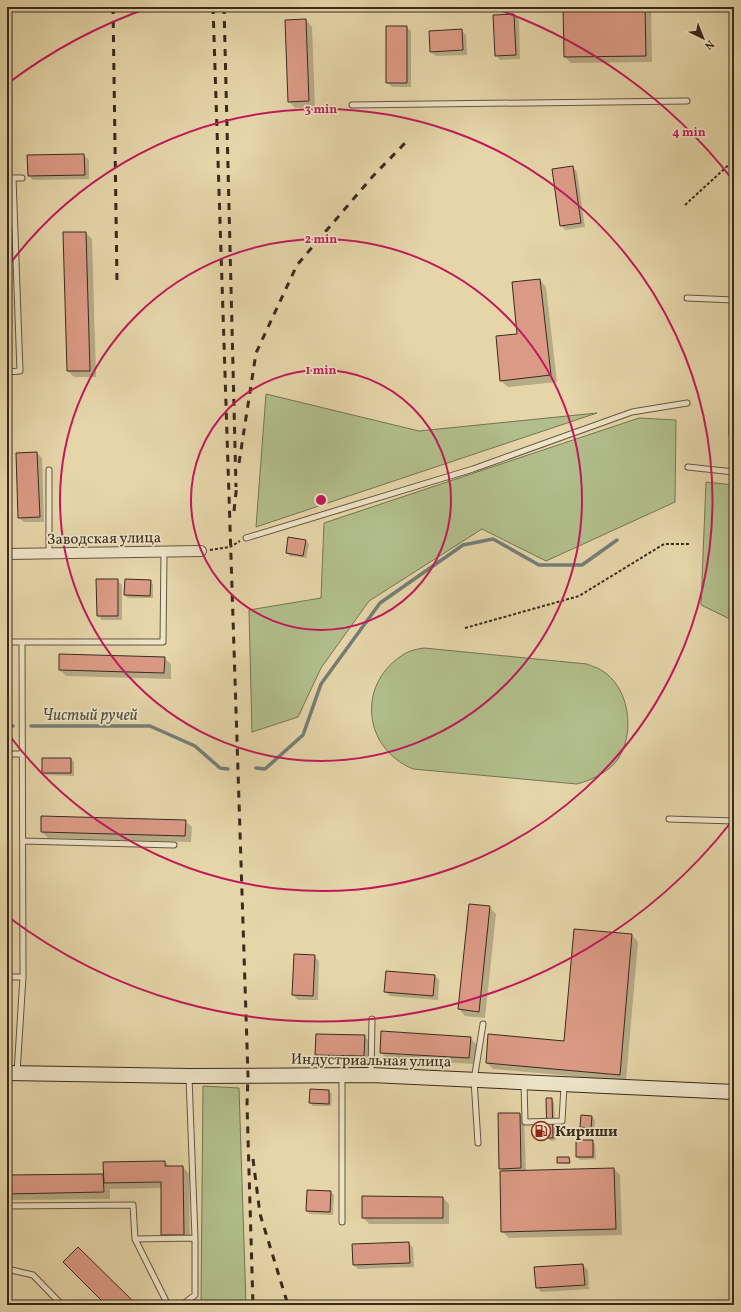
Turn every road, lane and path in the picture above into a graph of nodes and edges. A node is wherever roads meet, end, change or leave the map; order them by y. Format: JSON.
{"nodes":[{"id":1,"x":687,"y":101,"type":"dead end"},
{"id":2,"x":352,"y":105,"type":"dead end"},
{"id":3,"x":734,"y":160,"type":"edge"},
{"id":4,"x":10,"y":178,"type":"edge"},
{"id":5,"x":22,"y":178,"type":"dead end"},
{"id":6,"x":685,"y":205,"type":"dead end"},
{"id":7,"x":733,"y":226,"type":"dead end"},
{"id":8,"x":687,"y":298,"type":"dead end"},
{"id":9,"x":733,"y":300,"type":"edge"},
{"id":10,"x":7,"y":372,"type":"edge"},
{"id":11,"x":687,"y":404,"type":"dead end"},
{"id":12,"x":732,"y":434,"type":"dead end"},
{"id":13,"x":688,"y":467,"type":"dead end"},
{"id":14,"x":49,"y":470,"type":"dead end"},
{"id":15,"x":734,"y":472,"type":"edge"},
{"id":16,"x":246,"y":538,"type":"joint"},
{"id":17,"x":689,"y":544,"type":"dead end"},
{"id":18,"x":200,"y":551,"type":"joint"},
{"id":19,"x":164,"y":552,"type":"junction"},
{"id":20,"x":7,"y":554,"type":"edge"},
{"id":21,"x":49,"y":554,"type":"junction"},
{"id":22,"x":465,"y":628,"type":"dead end"},
{"id":23,"x":7,"y":642,"type":"edge"},
{"id":24,"x":22,"y":642,"type":"junction"},
{"id":25,"x":7,"y":754,"type":"edge"},
{"id":26,"x":22,"y":754,"type":"junction"},
{"id":27,"x":669,"y":819,"type":"dead end"},
{"id":28,"x":734,"y":820,"type":"edge"},
{"id":29,"x":22,"y":841,"type":"junction"},
{"id":30,"x":174,"y":845,"type":"dead end"},
{"id":31,"x":7,"y":977,"type":"edge"},
{"id":32,"x":23,"y":977,"type":"junction"},
{"id":33,"x":372,"y":1019,"type":"dead end"},
{"id":34,"x":483,"y":1024,"type":"dead end"},
{"id":35,"x":12,"y":1073,"type":"edge"},
{"id":36,"x":342,"y":1075,"type":"junction"},
{"id":37,"x":371,"y":1075,"type":"junction"},
{"id":38,"x":189,"y":1076,"type":"junction"},
{"id":39,"x":474,"y":1080,"type":"junction"},
{"id":40,"x":524,"y":1083,"type":"junction"},
{"id":41,"x":564,"y":1084,"type":"junction"},
{"id":42,"x":734,"y":1092,"type":"edge"},
{"id":43,"x":478,"y":1143,"type":"dead end"},
{"id":44,"x":7,"y":1206,"type":"edge"},
{"id":45,"x":342,"y":1222,"type":"dead end"},
{"id":46,"x":195,"y":1238,"type":"junction"},
{"id":47,"x":135,"y":1239,"type":"junction"},
{"id":48,"x":7,"y":1269,"type":"edge"},
{"id":49,"x":62,"y":1305,"type":"edge"},
{"id":50,"x":168,"y":1305,"type":"edge"},
{"id":51,"x":182,"y":1305,"type":"edge"}],
"edges":[{"from":1,"to":2,"type":"lane"},
{"from":3,"to":6,"type":"path"},
{"from":4,"to":5,"type":"lane"},
{"from":4,"to":10,"type":"lane"},
{"from":7,"to":9,"type":"lane"},
{"from":8,"to":9,"type":"lane"},
{"from":9,"to":12,"type":"lane"},
{"from":11,"to":16,"type":"lane"},
{"from":13,"to":15,"type":"lane"},
{"from":14,"to":21,"type":"lane"},
{"from":16,"to":18,"type":"path"},
{"from":17,"to":22,"type":"path"},
{"from":18,"to":19,"type":"street","name":"Заводская улица"},
{"from":19,"to":21,"type":"street","name":"Заводская улица"},
{"from":19,"to":24,"type":"lane"},
{"from":20,"to":21,"type":"street","name":"Заводская улица"},
{"from":23,"to":24,"type":"lane"},
{"from":24,"to":26,"type":"lane"},
{"from":25,"to":26,"type":"lane"},
{"from":26,"to":29,"type":"lane"},
{"from":27,"to":28,"type":"lane"},
{"from":29,"to":30,"type":"lane"},
{"from":29,"to":32,"type":"lane"},
{"from":31,"to":32,"type":"lane"},
{"from":32,"to":35,"type":"lane"},
{"from":33,"to":37,"type":"lane"},
{"from":34,"to":39,"type":"lane"},
{"from":35,"to":38,"type":"main road","name":"Индустриальная улица"},
{"from":36,"to":37,"type":"main road","name":"Индустриальная улица"},
{"from":36,"to":38,"type":"main road","name":"Индустриальная улица"},
{"from":36,"to":45,"type":"lane"},
{"from":37,"to":39,"type":"main road","name":"Индустриальная улица"},
{"from":38,"to":46,"type":"lane"},
{"from":39,"to":40,"type":"main road","name":"Индустриальная улица"},
{"from":39,"to":43,"type":"lane"},
{"from":40,"to":41,"type":"main road","name":"Индустриальная улица"},
{"from":40,"to":41,"type":"lane"},
{"from":41,"to":42,"type":"main road","name":"Индустриальная улица"},
{"from":44,"to":47,"type":"lane"},
{"from":46,"to":47,"type":"lane"},
{"from":46,"to":51,"type":"lane"},
{"from":47,"to":50,"type":"lane"},
{"from":48,"to":49,"type":"lane"}]}
